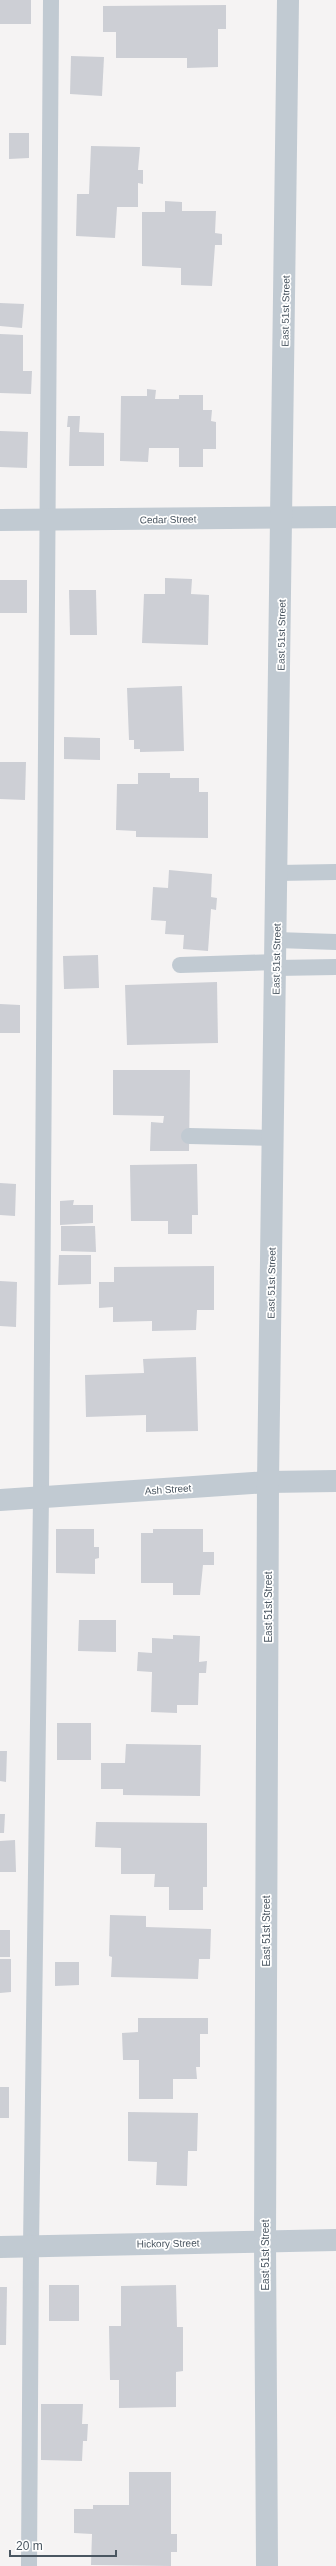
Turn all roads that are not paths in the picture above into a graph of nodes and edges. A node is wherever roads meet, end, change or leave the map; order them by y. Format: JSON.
{"nodes":[{"id":1,"x":51,"y":0,"type":"edge"},
{"id":2,"x":288,"y":0,"type":"edge"},
{"id":3,"x":336,"y":517,"type":"edge"},
{"id":4,"x":283,"y":518,"type":"junction"},
{"id":5,"x":0,"y":520,"type":"edge"},
{"id":6,"x":46,"y":520,"type":"junction"},
{"id":7,"x":336,"y":872,"type":"edge"},
{"id":8,"x":278,"y":874,"type":"junction"},
{"id":9,"x":277,"y":940,"type":"junction"},
{"id":10,"x":336,"y":942,"type":"edge"},
{"id":11,"x":180,"y":964,"type":"dead end"},
{"id":12,"x":276,"y":965,"type":"junction"},
{"id":13,"x":336,"y":967,"type":"edge"},
{"id":14,"x":189,"y":1136,"type":"dead end"},
{"id":15,"x":274,"y":1138,"type":"junction"},
{"id":16,"x":336,"y":1481,"type":"edge"},
{"id":17,"x":268,"y":1482,"type":"junction"},
{"id":18,"x":41,"y":1497,"type":"junction"},
{"id":19,"x":0,"y":1500,"type":"edge"},
{"id":20,"x":336,"y":2240,"type":"edge"},
{"id":21,"x":265,"y":2241,"type":"junction"},
{"id":22,"x":31,"y":2246,"type":"junction"},
{"id":23,"x":0,"y":2247,"type":"edge"},
{"id":24,"x":29,"y":2566,"type":"edge"},
{"id":25,"x":267,"y":2566,"type":"edge"}],
"edges":[{"from":1,"to":6,"type":"lane"},
{"from":2,"to":4,"type":"street","name":"East 51st Street"},
{"from":3,"to":4,"type":"street","name":"Cedar Street"},
{"from":4,"to":6,"type":"street","name":"Cedar Street"},
{"from":4,"to":8,"type":"street","name":"East 51st Street"},
{"from":5,"to":6,"type":"street","name":"Cedar Street"},
{"from":6,"to":18,"type":"lane"},
{"from":7,"to":8,"type":"lane"},
{"from":8,"to":9,"type":"street","name":"East 51st Street"},
{"from":9,"to":10,"type":"lane"},
{"from":9,"to":12,"type":"street","name":"East 51st Street"},
{"from":11,"to":12,"type":"lane"},
{"from":12,"to":13,"type":"lane"},
{"from":12,"to":15,"type":"street","name":"East 51st Street"},
{"from":14,"to":15,"type":"lane"},
{"from":15,"to":17,"type":"street","name":"East 51st Street"},
{"from":16,"to":17,"type":"street","name":"Ash Street"},
{"from":17,"to":18,"type":"street","name":"Ash Street"},
{"from":17,"to":21,"type":"street","name":"East 51st Street"},
{"from":18,"to":19,"type":"street","name":"Ash Street"},
{"from":18,"to":22,"type":"lane"},
{"from":20,"to":21,"type":"street","name":"Hickory Street"},
{"from":21,"to":22,"type":"street","name":"Hickory Street"},
{"from":21,"to":25,"type":"street","name":"East 51st Street"},
{"from":22,"to":23,"type":"street","name":"Hickory Street"},
{"from":22,"to":24,"type":"lane"}]}
